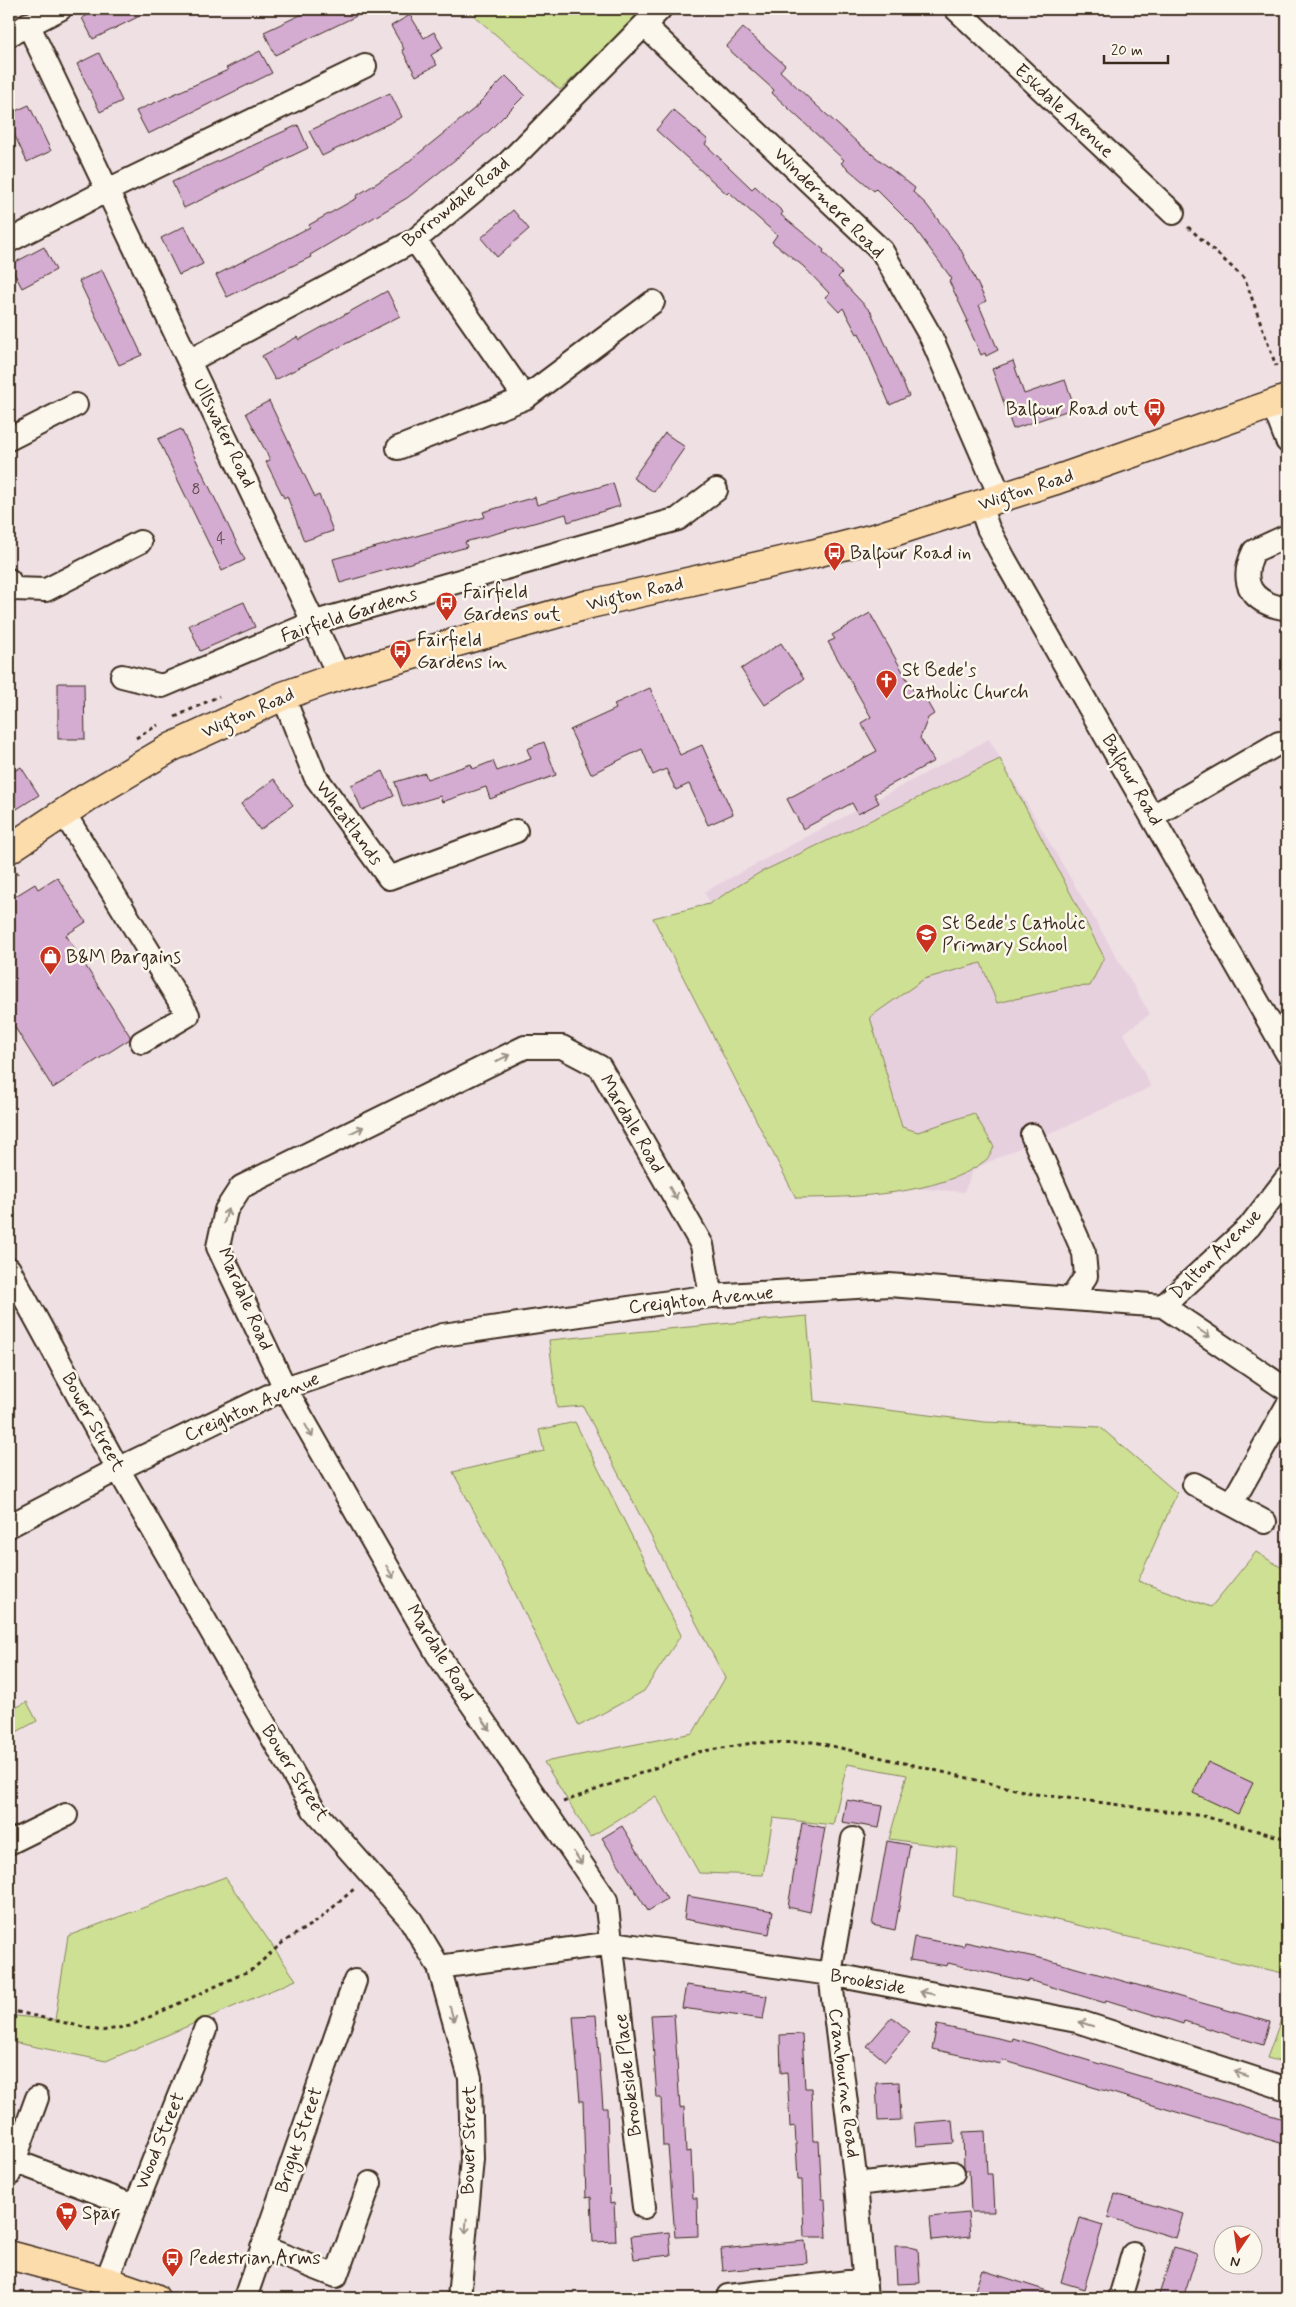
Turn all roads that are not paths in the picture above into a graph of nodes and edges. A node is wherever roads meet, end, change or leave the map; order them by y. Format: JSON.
{"nodes":[{"id":1,"x":60,"y":9,"type":"edge"},
{"id":2,"x":660,"y":9,"type":"edge"},
{"id":3,"x":956,"y":9,"type":"edge"},
{"id":4,"x":28,"y":24,"type":"junction"},
{"id":5,"x":645,"y":26,"type":"junction"},
{"id":6,"x":9,"y":35,"type":"edge"},
{"id":7,"x":364,"y":66,"type":"dead end"},
{"id":8,"x":106,"y":190,"type":"junction"},
{"id":9,"x":1173,"y":214,"type":"road end"},
{"id":10,"x":415,"y":240,"type":"junction"},
{"id":11,"x":9,"y":241,"type":"edge"},
{"id":12,"x":653,"y":302,"type":"dead end"},
{"id":13,"x":189,"y":361,"type":"junction"},
{"id":14,"x":525,"y":398,"type":"junction"},
{"id":15,"x":1280,"y":402,"type":"edge"},
{"id":16,"x":76,"y":405,"type":"dead end"},
{"id":17,"x":9,"y":439,"type":"edge"},
{"id":18,"x":1287,"y":441,"type":"edge"},
{"id":19,"x":398,"y":448,"type":"dead end"},
{"id":20,"x":716,"y":490,"type":"dead end"},
{"id":21,"x":990,"y":501,"type":"junction"},
{"id":22,"x":1287,"y":536,"type":"edge"},
{"id":23,"x":140,"y":542,"type":"dead end"},
{"id":24,"x":9,"y":580,"type":"edge"},
{"id":25,"x":1287,"y":609,"type":"edge"},
{"id":26,"x":314,"y":622,"type":"junction"},
{"id":27,"x":122,"y":676,"type":"dead end"},
{"id":28,"x":339,"y":676,"type":"junction"},
{"id":29,"x":283,"y":696,"type":"junction"},
{"id":30,"x":1279,"y":743,"type":"dead end"},
{"id":31,"x":64,"y":813,"type":"junction"},
{"id":32,"x":1152,"y":816,"type":"junction"},
{"id":33,"x":516,"y":831,"type":"dead end"},
{"id":34,"x":16,"y":859,"type":"edge"},
{"id":35,"x":142,"y":1042,"type":"dead end"},
{"id":36,"x":1287,"y":1054,"type":"edge"},
{"id":37,"x":1032,"y":1134,"type":"dead end"},
{"id":38,"x":1287,"y":1178,"type":"edge"},
{"id":39,"x":9,"y":1269,"type":"edge"},
{"id":40,"x":711,"y":1296,"type":"junction"},
{"id":41,"x":1071,"y":1299,"type":"junction"},
{"id":42,"x":1163,"y":1306,"type":"junction"},
{"id":43,"x":285,"y":1388,"type":"junction"},
{"id":44,"x":1287,"y":1390,"type":"edge"},
{"id":45,"x":1287,"y":1406,"type":"edge"},
{"id":46,"x":118,"y":1469,"type":"junction"},
{"id":47,"x":1194,"y":1484,"type":"dead end"},
{"id":48,"x":1232,"y":1503,"type":"junction"},
{"id":49,"x":1265,"y":1522,"type":"dead end"},
{"id":50,"x":9,"y":1526,"type":"edge"},
{"id":51,"x":66,"y":1815,"type":"dead end"},
{"id":52,"x":853,"y":1839,"type":"dead end"},
{"id":53,"x":9,"y":1843,"type":"edge"},
{"id":54,"x":613,"y":1943,"type":"junction"},
{"id":55,"x":439,"y":1967,"type":"junction"},
{"id":56,"x":830,"y":1974,"type":"junction"},
{"id":57,"x":355,"y":1982,"type":"dead end"},
{"id":58,"x":205,"y":2030,"type":"dead end"},
{"id":59,"x":1287,"y":2090,"type":"edge"},
{"id":60,"x":37,"y":2098,"type":"dead end"},
{"id":61,"x":15,"y":2137,"type":"edge"},
{"id":62,"x":11,"y":2168,"type":"edge"},
{"id":63,"x":953,"y":2173,"type":"dead end"},
{"id":64,"x":370,"y":2183,"type":"dead end"},
{"id":65,"x":856,"y":2184,"type":"junction"},
{"id":66,"x":134,"y":2206,"type":"junction"},
{"id":67,"x":644,"y":2206,"type":"dead end"},
{"id":68,"x":262,"y":2247,"type":"junction"},
{"id":69,"x":1133,"y":2254,"type":"dead end"},
{"id":70,"x":9,"y":2255,"type":"edge"},
{"id":71,"x":106,"y":2281,"type":"junction"},
{"id":72,"x":866,"y":2289,"type":"edge"},
{"id":73,"x":728,"y":2296,"type":"dead end"},
{"id":74,"x":154,"y":2298,"type":"edge"},
{"id":75,"x":245,"y":2298,"type":"edge"},
{"id":76,"x":459,"y":2298,"type":"edge"},
{"id":77,"x":1120,"y":2298,"type":"edge"}],
"edges":[{"from":1,"to":4,"type":"street"},
{"from":2,"to":5,"type":"street","name":"Borrowdale Road"},
{"from":3,"to":9,"type":"street","name":"Eskdale Avenue"},
{"from":4,"to":6,"type":"street"},
{"from":4,"to":8,"type":"street","name":"Ullswater Road"},
{"from":5,"to":10,"type":"street","name":"Borrowdale Road"},
{"from":5,"to":21,"type":"street","name":"Windermere Road"},
{"from":7,"to":8,"type":"street"},
{"from":8,"to":11,"type":"street"},
{"from":8,"to":13,"type":"street","name":"Ullswater Road"},
{"from":10,"to":13,"type":"street","name":"Borrowdale Road"},
{"from":10,"to":14,"type":"street"},
{"from":12,"to":14,"type":"street"},
{"from":13,"to":26,"type":"street","name":"Ullswater Road"},
{"from":14,"to":19,"type":"street"},
{"from":15,"to":18,"type":"street"},
{"from":15,"to":21,"type":"main road","name":"Wigton Road"},
{"from":16,"to":17,"type":"street"},
{"from":20,"to":26,"type":"street","name":"Fairfield Gardens"},
{"from":21,"to":28,"type":"main road","name":"Wigton Road"},
{"from":21,"to":32,"type":"street","name":"Balfour Road"},
{"from":22,"to":25,"type":"street"},
{"from":23,"to":24,"type":"street"},
{"from":26,"to":27,"type":"street","name":"Fairfield Gardens"},
{"from":26,"to":28,"type":"street","name":"Ullswater Road"},
{"from":28,"to":29,"type":"main road","name":"Wigton Road"},
{"from":29,"to":31,"type":"main road","name":"Wigton Road"},
{"from":29,"to":33,"type":"street","name":"Wheatlands"},
{"from":30,"to":32,"type":"street"},
{"from":31,"to":34,"type":"main road","name":"Wigton Road"},
{"from":31,"to":35,"type":"street"},
{"from":32,"to":36,"type":"street","name":"Balfour Road"},
{"from":37,"to":41,"type":"street"},
{"from":38,"to":42,"type":"street","name":"Dalton Avenue"},
{"from":39,"to":46,"type":"street","name":"Bower Street"},
{"from":40,"to":41,"type":"street","name":"Creighton Avenue"},
{"from":40,"to":43,"type":"street","name":"Creighton Avenue"},
{"from":43,"to":40,"type":"street","name":"Mardale Road","one_way":true},
{"from":41,"to":42,"type":"street","name":"Creighton Avenue"},
{"from":42,"to":44,"type":"street","name":"Creighton Avenue","one_way":true},
{"from":43,"to":46,"type":"street","name":"Creighton Avenue"},
{"from":43,"to":54,"type":"street","name":"Mardale Road","one_way":true},
{"from":45,"to":48,"type":"street"},
{"from":46,"to":50,"type":"street","name":"Creighton Avenue"},
{"from":46,"to":55,"type":"street","name":"Bower Street"},
{"from":47,"to":48,"type":"street"},
{"from":48,"to":49,"type":"street"},
{"from":51,"to":53,"type":"street"},
{"from":52,"to":56,"type":"street","name":"Cranbourne Road"},
{"from":54,"to":55,"type":"street","name":"Brookside"},
{"from":54,"to":56,"type":"street","name":"Brookside"},
{"from":54,"to":67,"type":"street","name":"Brookside Place"},
{"from":55,"to":76,"type":"street","name":"Bower Street","one_way":true},
{"from":59,"to":56,"type":"street","name":"Brookside","one_way":true},
{"from":56,"to":65,"type":"street","name":"Cranbourne Road"},
{"from":57,"to":68,"type":"street","name":"Bright Street"},
{"from":58,"to":66,"type":"street","name":"Wood Street"},
{"from":60,"to":61,"type":"street"},
{"from":61,"to":62,"type":"street"},
{"from":62,"to":66,"type":"street"},
{"from":63,"to":65,"type":"street"},
{"from":64,"to":68,"type":"street"},
{"from":65,"to":72,"type":"street","name":"Cranbourne Road"},
{"from":66,"to":71,"type":"street","name":"Wood Street"},
{"from":68,"to":75,"type":"street","name":"Bright Street"},
{"from":69,"to":77,"type":"street"},
{"from":70,"to":71,"type":"main road"},
{"from":71,"to":74,"type":"main road"},
{"from":72,"to":73,"type":"street"}]}
